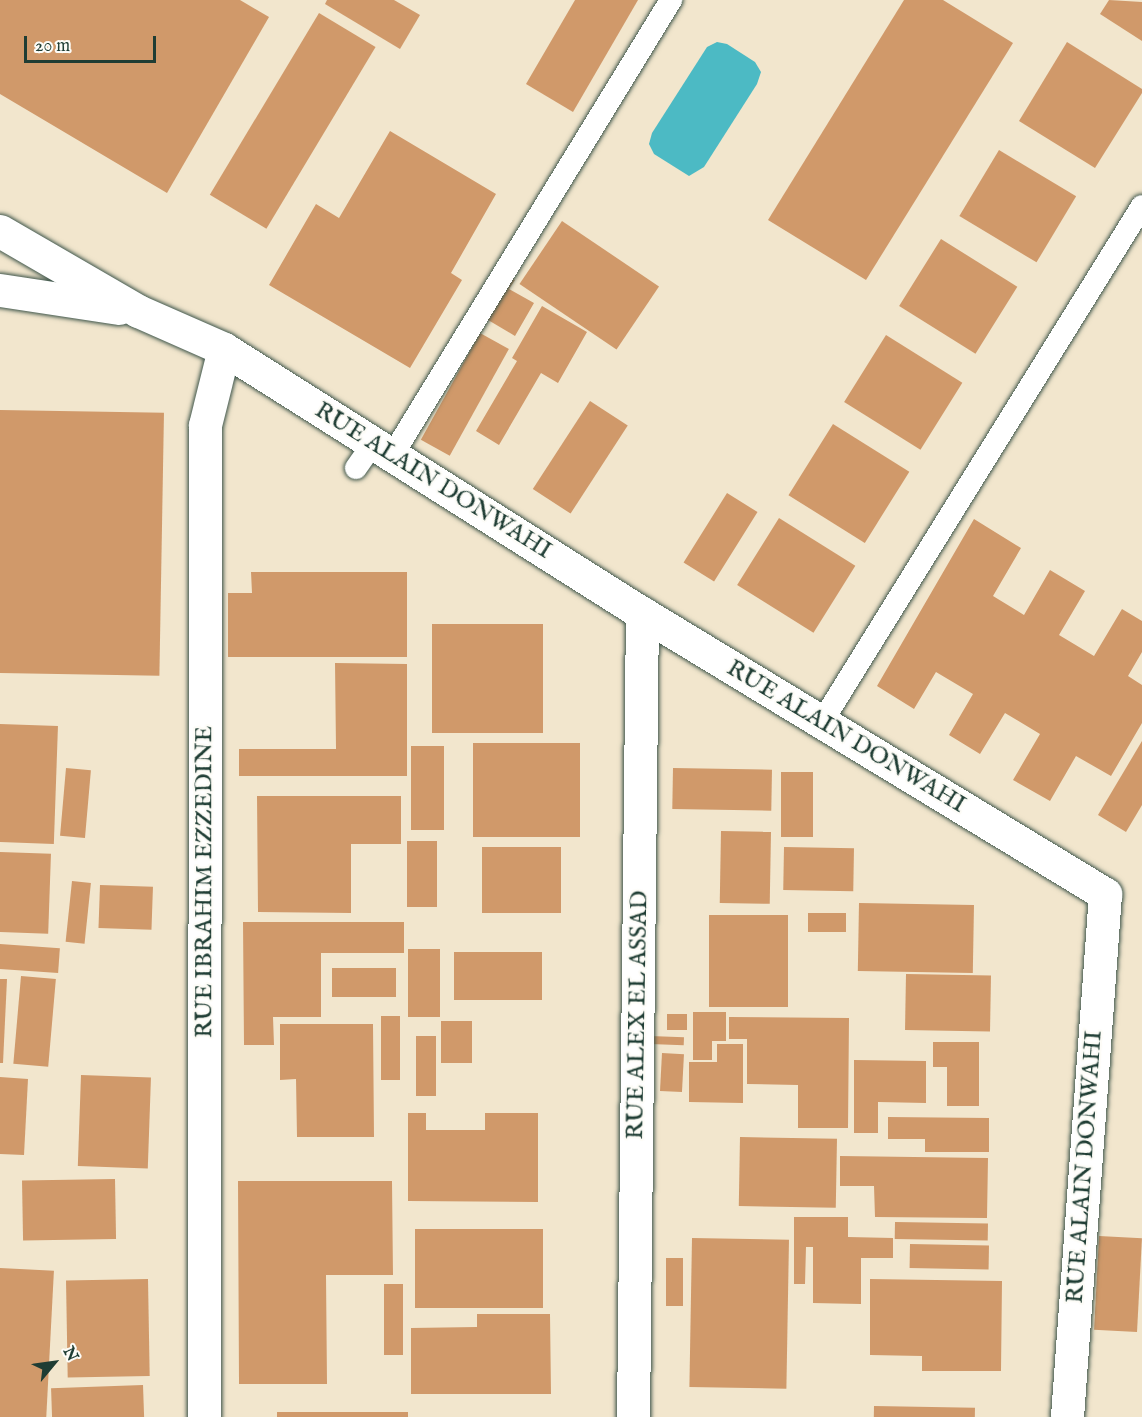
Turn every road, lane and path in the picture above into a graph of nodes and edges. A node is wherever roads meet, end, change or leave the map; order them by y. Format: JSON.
{"nodes":[{"id":1,"x":671,"y":0,"type":"edge"},
{"id":2,"x":1142,"y":206,"type":"edge"},
{"id":3,"x":0,"y":231,"type":"edge"},
{"id":4,"x":0,"y":290,"type":"edge"},
{"id":5,"x":138,"y":311,"type":"junction"},
{"id":6,"x":224,"y":350,"type":"junction"},
{"id":7,"x":374,"y":456,"type":"junction"},
{"id":8,"x":642,"y":613,"type":"junction"},
{"id":9,"x":822,"y":722,"type":"junction"},
{"id":10,"x":204,"y":1417,"type":"edge"},
{"id":11,"x":633,"y":1417,"type":"edge"},
{"id":12,"x":1067,"y":1417,"type":"edge"}],
"edges":[{"from":1,"to":7,"type":"lane"},
{"from":2,"to":9,"type":"lane"},
{"from":3,"to":5,"type":"street","name":"RUE ALAIN DONWAHI"},
{"from":4,"to":5,"type":"street","name":"RUE ALAIN DONWAHI"},
{"from":5,"to":6,"type":"street","name":"RUE ALAIN DONWAHI"},
{"from":6,"to":7,"type":"street","name":"RUE ALAIN DONWAHI"},
{"from":6,"to":10,"type":"street","name":"RUE IBRAHIM EZZEDINE"},
{"from":7,"to":8,"type":"street","name":"RUE ALAIN DONWAHI"},
{"from":8,"to":9,"type":"street","name":"RUE ALAIN DONWAHI"},
{"from":8,"to":11,"type":"street","name":"RUE ALEX EL ASSAD"},
{"from":9,"to":12,"type":"street","name":"RUE ALAIN DONWAHI"}]}
